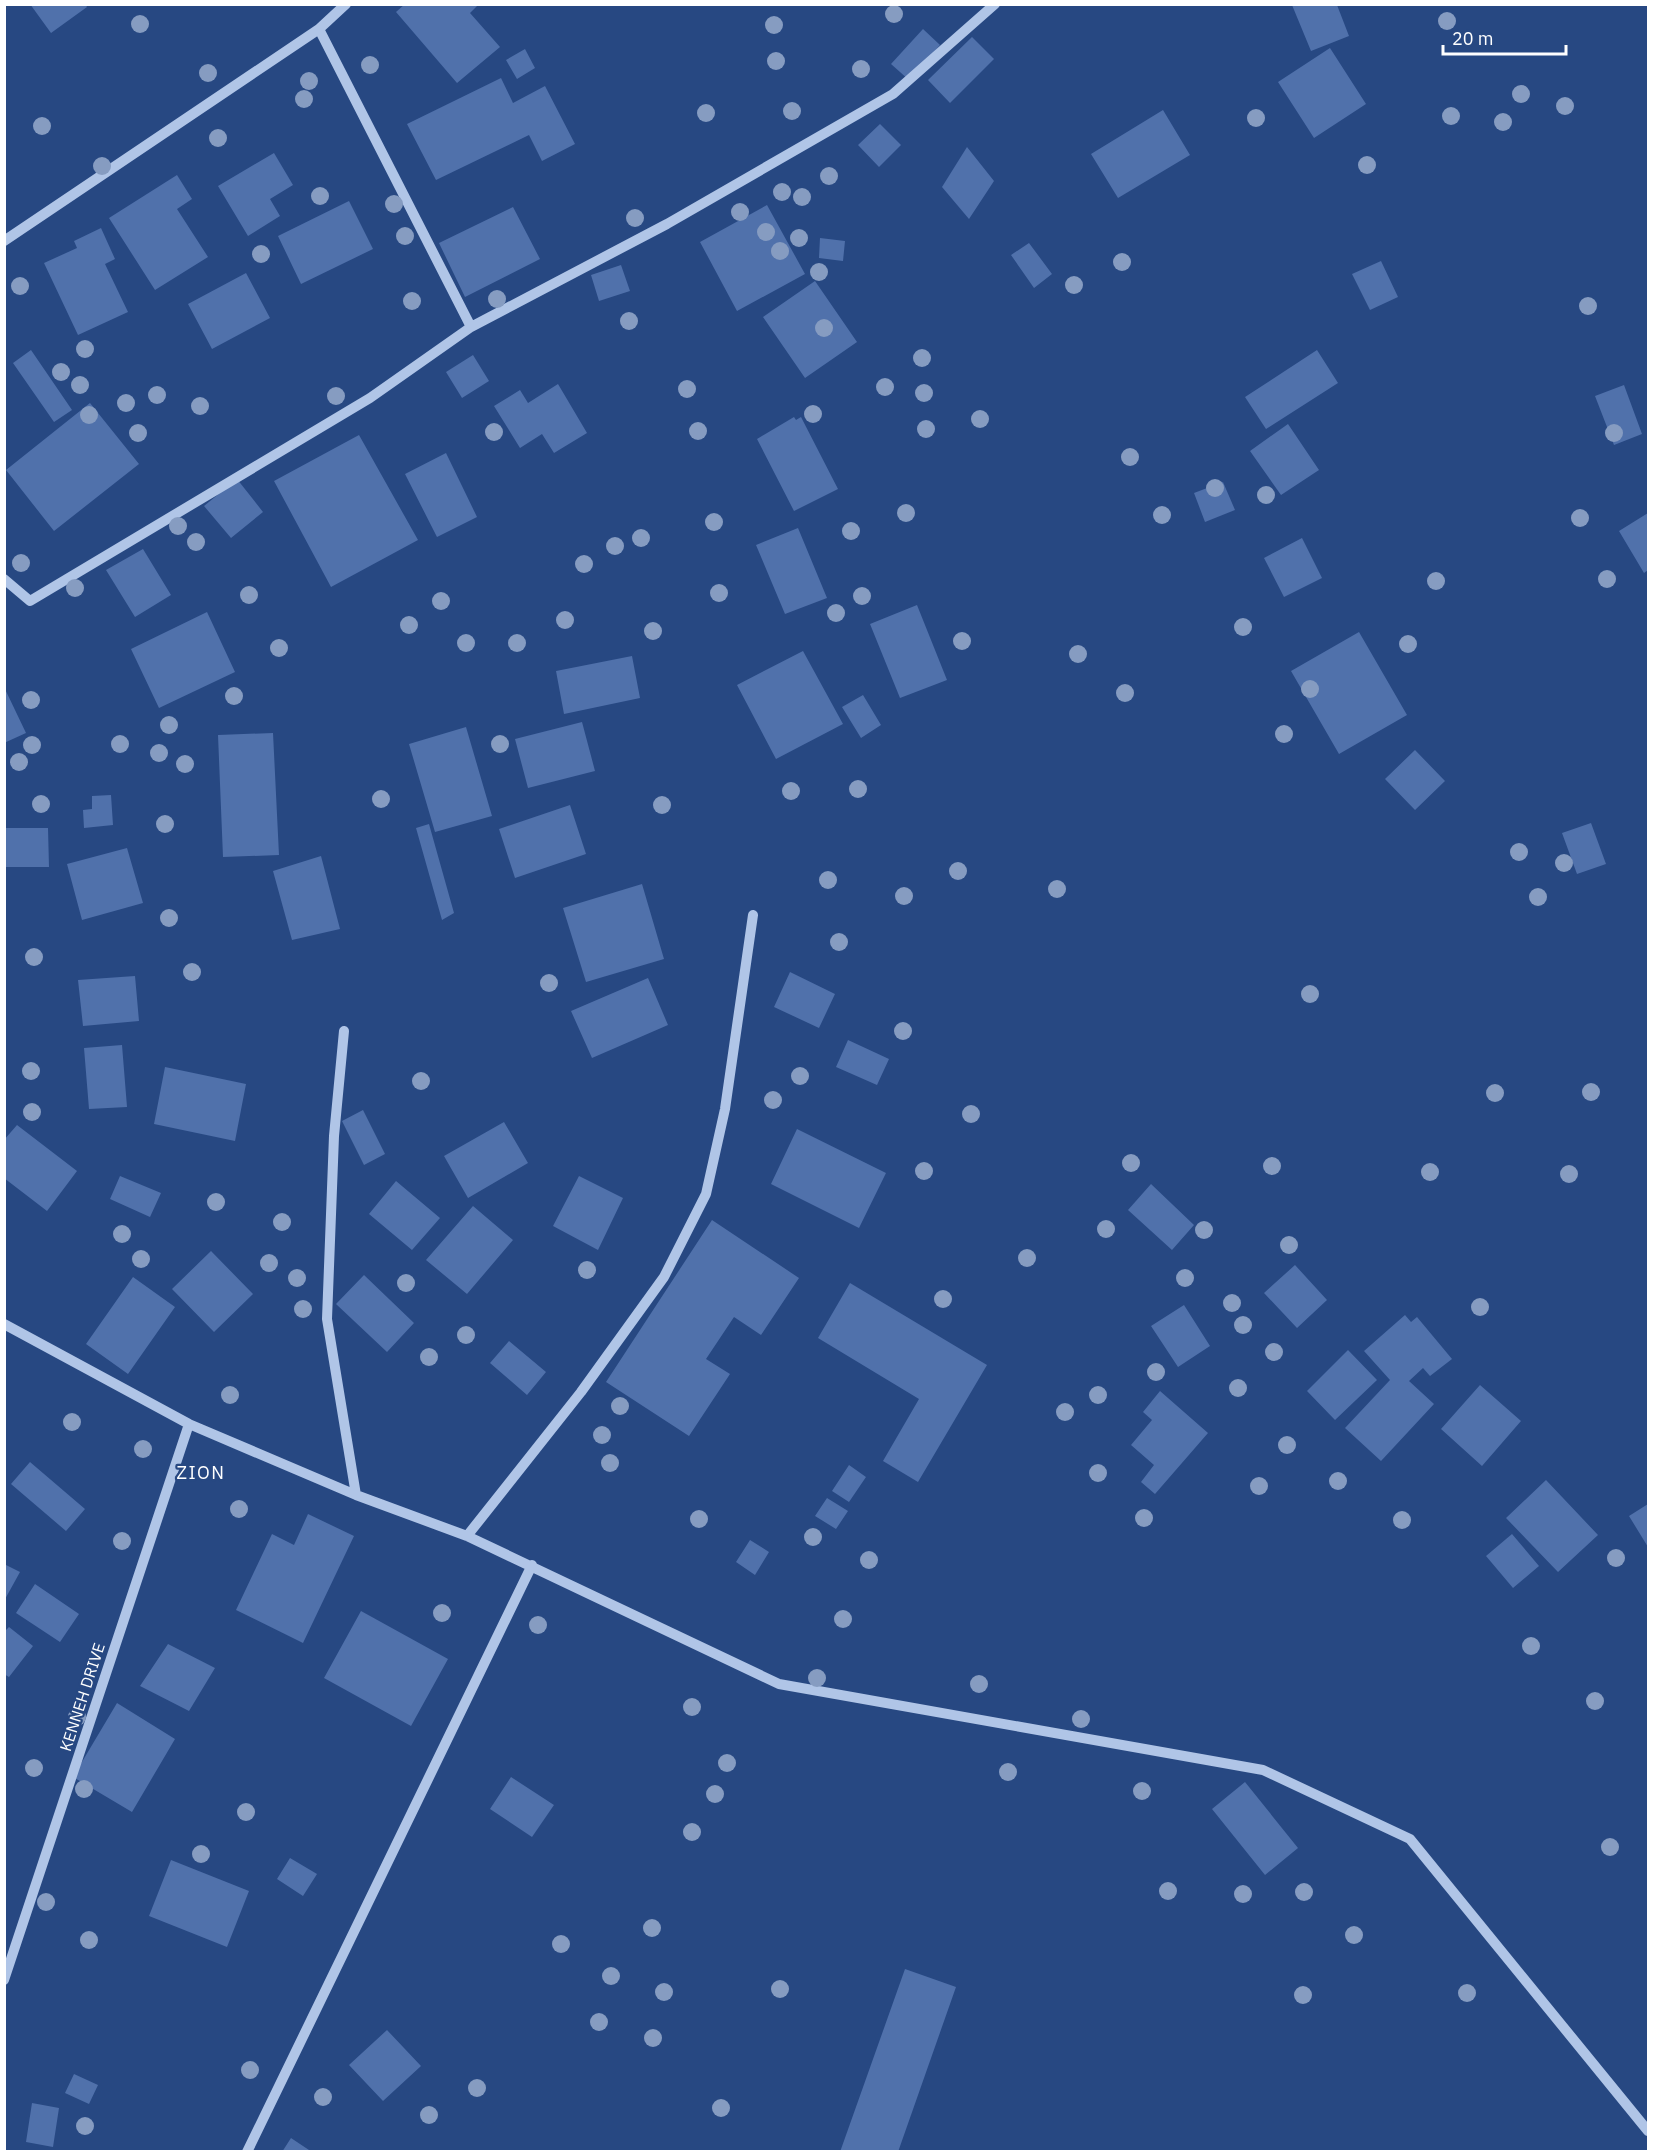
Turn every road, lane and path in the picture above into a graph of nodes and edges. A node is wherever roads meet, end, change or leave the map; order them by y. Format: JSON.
{"nodes":[{"id":1,"x":346,"y":4,"type":"edge"},
{"id":2,"x":995,"y":4,"type":"edge"},
{"id":3,"x":319,"y":29,"type":"junction"},
{"id":4,"x":4,"y":241,"type":"edge"},
{"id":5,"x":471,"y":327,"type":"junction"},
{"id":6,"x":4,"y":579,"type":"edge"},
{"id":7,"x":753,"y":915,"type":"dead end"},
{"id":8,"x":344,"y":1030,"type":"dead end"},
{"id":9,"x":4,"y":1324,"type":"edge"},
{"id":10,"x":189,"y":1424,"type":"junction"},
{"id":11,"x":356,"y":1495,"type":"junction"},
{"id":12,"x":467,"y":1536,"type":"junction"},
{"id":13,"x":532,"y":1565,"type":"junction"},
{"id":14,"x":4,"y":1980,"type":"edge"},
{"id":15,"x":1648,"y":2131,"type":"edge"},
{"id":16,"x":247,"y":2151,"type":"edge"}],
"edges":[{"from":1,"to":3,"type":"street"},
{"from":2,"to":5,"type":"street"},
{"from":3,"to":4,"type":"street"},
{"from":3,"to":5,"type":"street"},
{"from":5,"to":6,"type":"street"},
{"from":7,"to":12,"type":"street"},
{"from":8,"to":11,"type":"street"},
{"from":9,"to":10,"type":"street"},
{"from":10,"to":11,"type":"street"},
{"from":10,"to":14,"type":"street","name":"KENNEH DRIVE"},
{"from":11,"to":12,"type":"street"},
{"from":12,"to":13,"type":"street"},
{"from":13,"to":15,"type":"street"},
{"from":13,"to":16,"type":"street"}]}
